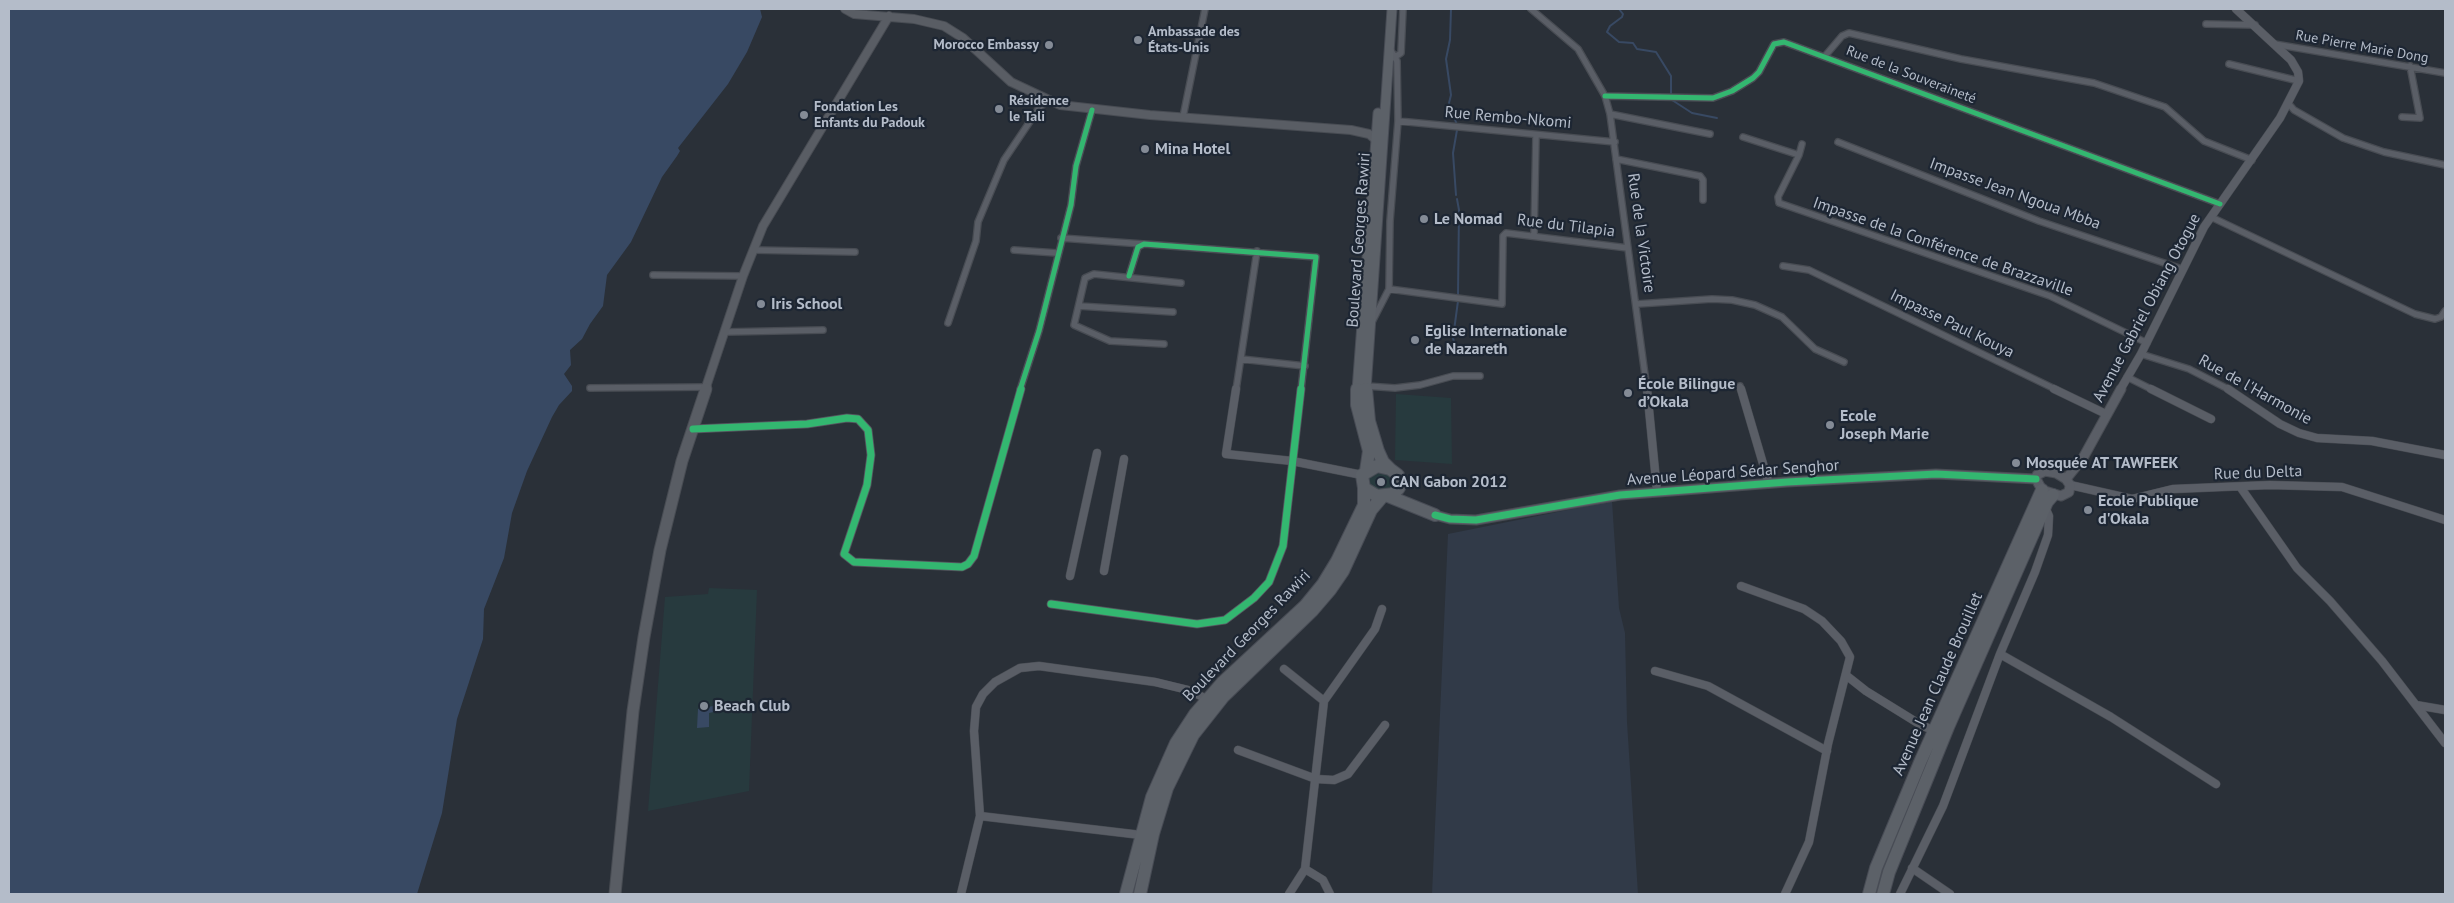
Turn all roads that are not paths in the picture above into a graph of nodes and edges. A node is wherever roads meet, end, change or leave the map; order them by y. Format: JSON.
{"nodes":[{"id":1,"x":845,"y":9,"type":"edge"},
{"id":2,"x":1205,"y":9,"type":"edge"},
{"id":3,"x":1385,"y":9,"type":"edge"},
{"id":4,"x":1392,"y":9,"type":"edge"},
{"id":5,"x":1403,"y":9,"type":"edge"},
{"id":6,"x":1531,"y":9,"type":"edge"},
{"id":7,"x":2236,"y":9,"type":"edge"},
{"id":8,"x":889,"y":16,"type":"junction"},
{"id":9,"x":2206,"y":24,"type":"dead end"},
{"id":10,"x":2255,"y":25,"type":"junction"},
{"id":11,"x":2274,"y":44,"type":"junction"},
{"id":12,"x":1392,"y":53,"type":"junction"},
{"id":13,"x":1825,"y":56,"type":"junction"},
{"id":14,"x":2229,"y":64,"type":"dead end"},
{"id":15,"x":2410,"y":66,"type":"junction"},
{"id":16,"x":2445,"y":73,"type":"edge"},
{"id":17,"x":2299,"y":81,"type":"junction"},
{"id":18,"x":1605,"y":96,"type":"junction"},
{"id":19,"x":1048,"y":100,"type":"junction"},
{"id":20,"x":2288,"y":104,"type":"junction"},
{"id":21,"x":1092,"y":110,"type":"junction"},
{"id":22,"x":1610,"y":114,"type":"junction"},
{"id":23,"x":2402,"y":117,"type":"dead end"},
{"id":24,"x":1183,"y":118,"type":"junction"},
{"id":25,"x":1398,"y":121,"type":"junction"},
{"id":26,"x":1377,"y":124,"type":"junction"},
{"id":27,"x":1361,"y":131,"type":"junction"},
{"id":28,"x":1710,"y":134,"type":"dead end"},
{"id":29,"x":1536,"y":135,"type":"junction"},
{"id":30,"x":1743,"y":137,"type":"dead end"},
{"id":31,"x":1376,"y":140,"type":"junction"},
{"id":32,"x":1615,"y":142,"type":"junction"},
{"id":33,"x":1838,"y":142,"type":"dead end"},
{"id":34,"x":1802,"y":144,"type":"dead end"},
{"id":35,"x":1798,"y":155,"type":"junction"},
{"id":36,"x":1616,"y":159,"type":"junction"},
{"id":37,"x":2252,"y":160,"type":"junction"},
{"id":38,"x":2445,"y":165,"type":"edge"},
{"id":39,"x":1703,"y":200,"type":"dead end"},
{"id":40,"x":2220,"y":204,"type":"junction"},
{"id":41,"x":2211,"y":216,"type":"junction"},
{"id":42,"x":1534,"y":236,"type":"junction"},
{"id":43,"x":1061,"y":238,"type":"junction"},
{"id":44,"x":1144,"y":244,"type":"junction"},
{"id":45,"x":1628,"y":248,"type":"junction"},
{"id":46,"x":753,"y":250,"type":"junction"},
{"id":47,"x":1014,"y":250,"type":"dead end"},
{"id":48,"x":1257,"y":251,"type":"junction"},
{"id":49,"x":855,"y":252,"type":"dead end"},
{"id":50,"x":1057,"y":253,"type":"junction"},
{"id":51,"x":1783,"y":266,"type":"dead end"},
{"id":52,"x":2182,"y":269,"type":"junction"},
{"id":53,"x":654,"y":275,"type":"dead end"},
{"id":54,"x":743,"y":276,"type":"junction"},
{"id":55,"x":1129,"y":276,"type":"junction"},
{"id":56,"x":1181,"y":283,"type":"dead end"},
{"id":57,"x":1390,"y":289,"type":"junction"},
{"id":58,"x":1637,"y":304,"type":"junction"},
{"id":59,"x":1079,"y":306,"type":"junction"},
{"id":60,"x":2445,"y":311,"type":"edge"},
{"id":61,"x":1173,"y":312,"type":"dead end"},
{"id":62,"x":948,"y":323,"type":"dead end"},
{"id":63,"x":1369,"y":327,"type":"junction"},
{"id":64,"x":823,"y":330,"type":"dead end"},
{"id":65,"x":726,"y":332,"type":"junction"},
{"id":66,"x":2147,"y":343,"type":"junction"},
{"id":67,"x":1164,"y":344,"type":"dead end"},
{"id":68,"x":2141,"y":354,"type":"junction"},
{"id":69,"x":1241,"y":359,"type":"junction"},
{"id":70,"x":1844,"y":362,"type":"dead end"},
{"id":71,"x":1305,"y":366,"type":"junction"},
{"id":72,"x":1480,"y":376,"type":"dead end"},
{"id":73,"x":2127,"y":377,"type":"junction"},
{"id":74,"x":1366,"y":386,"type":"junction"},
{"id":75,"x":1740,"y":386,"type":"dead end"},
{"id":76,"x":708,"y":387,"type":"junction"},
{"id":77,"x":590,"y":388,"type":"dead end"},
{"id":78,"x":2106,"y":414,"type":"junction"},
{"id":79,"x":2211,"y":419,"type":"dead end"},
{"id":80,"x":693,"y":429,"type":"junction"},
{"id":81,"x":1097,"y":453,"type":"dead end"},
{"id":82,"x":2445,"y":455,"type":"edge"},
{"id":83,"x":1124,"y":459,"type":"dead end"},
{"id":84,"x":1292,"y":461,"type":"junction"},
{"id":85,"x":1390,"y":469,"type":"junction"},
{"id":86,"x":1364,"y":473,"type":"junction"},
{"id":87,"x":2068,"y":482,"type":"junction"},
{"id":88,"x":1400,"y":484,"type":"junction"},
{"id":89,"x":1769,"y":484,"type":"junction"},
{"id":90,"x":1364,"y":488,"type":"junction"},
{"id":91,"x":2044,"y":488,"type":"junction"},
{"id":92,"x":2241,"y":488,"type":"junction"},
{"id":93,"x":1657,"y":491,"type":"junction"},
{"id":94,"x":1385,"y":496,"type":"junction"},
{"id":95,"x":2045,"y":507,"type":"junction"},
{"id":96,"x":1435,"y":515,"type":"junction"},
{"id":97,"x":2445,"y":520,"type":"edge"},
{"id":98,"x":1104,"y":571,"type":"dead end"},
{"id":99,"x":1070,"y":576,"type":"dead end"},
{"id":100,"x":1741,"y":586,"type":"dead end"},
{"id":101,"x":1051,"y":604,"type":"dead end"},
{"id":102,"x":1382,"y":609,"type":"dead end"},
{"id":103,"x":2000,"y":654,"type":"junction"},
{"id":104,"x":1284,"y":670,"type":"dead end"},
{"id":105,"x":1655,"y":671,"type":"dead end"},
{"id":106,"x":1847,"y":676,"type":"junction"},
{"id":107,"x":1207,"y":699,"type":"junction"},
{"id":108,"x":1324,"y":701,"type":"junction"},
{"id":109,"x":2416,"y":705,"type":"junction"},
{"id":110,"x":2445,"y":710,"type":"edge"},
{"id":111,"x":1385,"y":725,"type":"dead end"},
{"id":112,"x":1934,"y":731,"type":"junction"},
{"id":113,"x":2445,"y":743,"type":"edge"},
{"id":114,"x":1238,"y":750,"type":"dead end"},
{"id":115,"x":1827,"y":751,"type":"junction"},
{"id":116,"x":1316,"y":779,"type":"junction"},
{"id":117,"x":2216,"y":784,"type":"dead end"},
{"id":118,"x":980,"y":816,"type":"junction"},
{"id":119,"x":1141,"y":835,"type":"junction"},
{"id":120,"x":1305,"y":868,"type":"junction"},
{"id":121,"x":1912,"y":868,"type":"junction"},
{"id":122,"x":615,"y":894,"type":"edge"},
{"id":123,"x":961,"y":894,"type":"edge"},
{"id":124,"x":1126,"y":894,"type":"edge"},
{"id":125,"x":1140,"y":894,"type":"edge"},
{"id":126,"x":1289,"y":894,"type":"edge"},
{"id":127,"x":1330,"y":894,"type":"edge"},
{"id":128,"x":1785,"y":894,"type":"edge"},
{"id":129,"x":1869,"y":894,"type":"edge"},
{"id":130,"x":1883,"y":894,"type":"edge"},
{"id":131,"x":1900,"y":894,"type":"edge"},
{"id":132,"x":1950,"y":894,"type":"edge"}],
"edges":[{"from":1,"to":8,"type":"main road"},
{"from":2,"to":24,"type":"street"},
{"from":3,"to":26,"type":"main road","name":"Boulevard Georges Rawiri"},
{"from":4,"to":12,"type":"main road","name":"Boulevard Georges Rawiri"},
{"from":5,"to":12,"type":"street"},
{"from":6,"to":18,"type":"street","name":"Rue de la Victoire"},
{"from":7,"to":10,"type":"street"},
{"from":8,"to":19,"type":"main road"},
{"from":8,"to":46,"type":"main road"},
{"from":9,"to":10,"type":"street"},
{"from":10,"to":11,"type":"street"},
{"from":11,"to":15,"type":"street","name":"Rue Pierre Marie Dong"},
{"from":11,"to":17,"type":"street"},
{"from":12,"to":25,"type":"street"},
{"from":12,"to":63,"type":"main road","name":"Boulevard Georges Rawiri"},
{"from":13,"to":18,"type":"street","name":"Rue de la Souveraineté"},
{"from":13,"to":37,"type":"street"},
{"from":13,"to":40,"type":"street","name":"Rue de la Souveraineté"},
{"from":14,"to":17,"type":"street"},
{"from":15,"to":16,"type":"street","name":"Rue Pierre Marie Dong"},
{"from":15,"to":23,"type":"street"},
{"from":17,"to":20,"type":"street","name":"Avenue Gabriel Obiang Otogue"},
{"from":18,"to":22,"type":"street","name":"Rue de la Victoire"},
{"from":19,"to":21,"type":"main road"},
{"from":19,"to":62,"type":"street"},
{"from":20,"to":37,"type":"street","name":"Avenue Gabriel Obiang Otogue"},
{"from":20,"to":38,"type":"street"},
{"from":21,"to":24,"type":"main road"},
{"from":21,"to":43,"type":"street"},
{"from":22,"to":28,"type":"street"},
{"from":22,"to":32,"type":"street","name":"Rue de la Victoire"},
{"from":24,"to":27,"type":"main road"},
{"from":25,"to":29,"type":"street","name":"Rue Rembo-Nkomi"},
{"from":25,"to":57,"type":"street"},
{"from":26,"to":27,"type":"main road"},
{"from":26,"to":31,"type":"main road","name":"Boulevard Georges Rawiri"},
{"from":27,"to":31,"type":"main road"},
{"from":29,"to":32,"type":"street","name":"Rue Rembo-Nkomi"},
{"from":29,"to":42,"type":"street"},
{"from":30,"to":35,"type":"street"},
{"from":31,"to":86,"type":"main road","name":"Boulevard Georges Rawiri"},
{"from":32,"to":36,"type":"street","name":"Rue de la Victoire"},
{"from":33,"to":52,"type":"street","name":"Impasse Jean Ngoua Mbba"},
{"from":34,"to":35,"type":"street"},
{"from":35,"to":66,"type":"street","name":"Impasse de la Conférence de Brazzaville"},
{"from":36,"to":39,"type":"street"},
{"from":36,"to":45,"type":"street","name":"Rue de la Victoire"},
{"from":37,"to":40,"type":"street","name":"Avenue Gabriel Obiang Otogue"},
{"from":40,"to":41,"type":"street","name":"Avenue Gabriel Obiang Otogue"},
{"from":41,"to":52,"type":"street","name":"Avenue Gabriel Obiang Otogue"},
{"from":41,"to":60,"type":"street"},
{"from":42,"to":45,"type":"street","name":"Rue du Tilapia"},
{"from":42,"to":57,"type":"street","name":"Rue du Tilapia"},
{"from":43,"to":44,"type":"street"},
{"from":43,"to":50,"type":"street"},
{"from":44,"to":48,"type":"street"},
{"from":44,"to":55,"type":"street"},
{"from":45,"to":58,"type":"street","name":"Rue de la Victoire"},
{"from":46,"to":49,"type":"street"},
{"from":46,"to":54,"type":"main road"},
{"from":47,"to":50,"type":"street"},
{"from":48,"to":69,"type":"street"},
{"from":48,"to":71,"type":"street"},
{"from":50,"to":80,"type":"street"},
{"from":51,"to":78,"type":"street","name":"Impasse Paul Kouya"},
{"from":52,"to":66,"type":"street","name":"Avenue Gabriel Obiang Otogue"},
{"from":53,"to":54,"type":"street"},
{"from":54,"to":65,"type":"main road"},
{"from":55,"to":56,"type":"street"},
{"from":55,"to":59,"type":"street"},
{"from":57,"to":63,"type":"street"},
{"from":58,"to":70,"type":"street"},
{"from":58,"to":93,"type":"street","name":"Rue de la Victoire"},
{"from":59,"to":61,"type":"street"},
{"from":59,"to":67,"type":"street"},
{"from":63,"to":74,"type":"main road","name":"Boulevard Georges Rawiri"},
{"from":64,"to":65,"type":"street"},
{"from":65,"to":76,"type":"main road"},
{"from":66,"to":68,"type":"street","name":"Avenue Gabriel Obiang Otogue"},
{"from":68,"to":73,"type":"street","name":"Avenue Gabriel Obiang Otogue"},
{"from":68,"to":82,"type":"street","name":"Rue de l'Harmonie"},
{"from":69,"to":71,"type":"street"},
{"from":69,"to":84,"type":"street"},
{"from":71,"to":84,"type":"street"},
{"from":72,"to":74,"type":"street"},
{"from":73,"to":78,"type":"street","name":"Avenue Gabriel Obiang Otogue"},
{"from":73,"to":79,"type":"street"},
{"from":74,"to":85,"type":"main road","name":"Boulevard Georges Rawiri"},
{"from":75,"to":89,"type":"street"},
{"from":76,"to":77,"type":"street"},
{"from":76,"to":80,"type":"main road"},
{"from":78,"to":87,"type":"street","name":"Avenue Gabriel Obiang Otogue"},
{"from":80,"to":122,"type":"main road"},
{"from":81,"to":99,"type":"street"},
{"from":83,"to":98,"type":"street"},
{"from":84,"to":86,"type":"street"},
{"from":84,"to":101,"type":"street"},
{"from":85,"to":86,"type":"main road"},
{"from":85,"to":88,"type":"main road"},
{"from":86,"to":90,"type":"main road"},
{"from":87,"to":91,"type":"street"},
{"from":87,"to":91,"type":"street"},
{"from":87,"to":92,"type":"street","name":"Rue du Delta"},
{"from":88,"to":94,"type":"main road"},
{"from":88,"to":96,"type":"main road"},
{"from":89,"to":91,"type":"street","name":"Avenue Léopard Sédar Senghor"},
{"from":89,"to":93,"type":"street","name":"Avenue Léopard Sédar Senghor"},
{"from":90,"to":94,"type":"main road"},
{"from":90,"to":107,"type":"main road","name":"Boulevard Georges Rawiri"},
{"from":91,"to":95,"type":"main road","name":"Avenue Jean Claude Brouillet"},
{"from":91,"to":112,"type":"main road","name":"Avenue Jean Claude Brouillet"},
{"from":92,"to":97,"type":"street","name":"Rue du Delta"},
{"from":92,"to":109,"type":"street"},
{"from":93,"to":96,"type":"street","name":"Avenue Léopard Sédar Senghor"},
{"from":94,"to":96,"type":"main road"},
{"from":94,"to":125,"type":"main road","name":"Boulevard Georges Rawiri"},
{"from":95,"to":103,"type":"street"},
{"from":95,"to":130,"type":"main road","name":"Avenue Jean Claude Brouillet"},
{"from":100,"to":106,"type":"street"},
{"from":102,"to":108,"type":"street"},
{"from":103,"to":117,"type":"street"},
{"from":103,"to":121,"type":"street"},
{"from":104,"to":108,"type":"street"},
{"from":105,"to":115,"type":"street"},
{"from":106,"to":112,"type":"street"},
{"from":106,"to":115,"type":"street"},
{"from":107,"to":118,"type":"street"},
{"from":107,"to":119,"type":"main road","name":"Boulevard Georges Rawiri"},
{"from":108,"to":116,"type":"street"},
{"from":109,"to":110,"type":"street"},
{"from":109,"to":113,"type":"street"},
{"from":111,"to":116,"type":"street"},
{"from":112,"to":129,"type":"main road","name":"Avenue Jean Claude Brouillet"},
{"from":114,"to":116,"type":"street"},
{"from":115,"to":128,"type":"street"},
{"from":116,"to":120,"type":"street"},
{"from":118,"to":119,"type":"street"},
{"from":118,"to":123,"type":"street"},
{"from":119,"to":124,"type":"main road","name":"Boulevard Georges Rawiri"},
{"from":120,"to":126,"type":"street"},
{"from":120,"to":127,"type":"street"},
{"from":121,"to":131,"type":"street"},
{"from":121,"to":132,"type":"street"}]}
